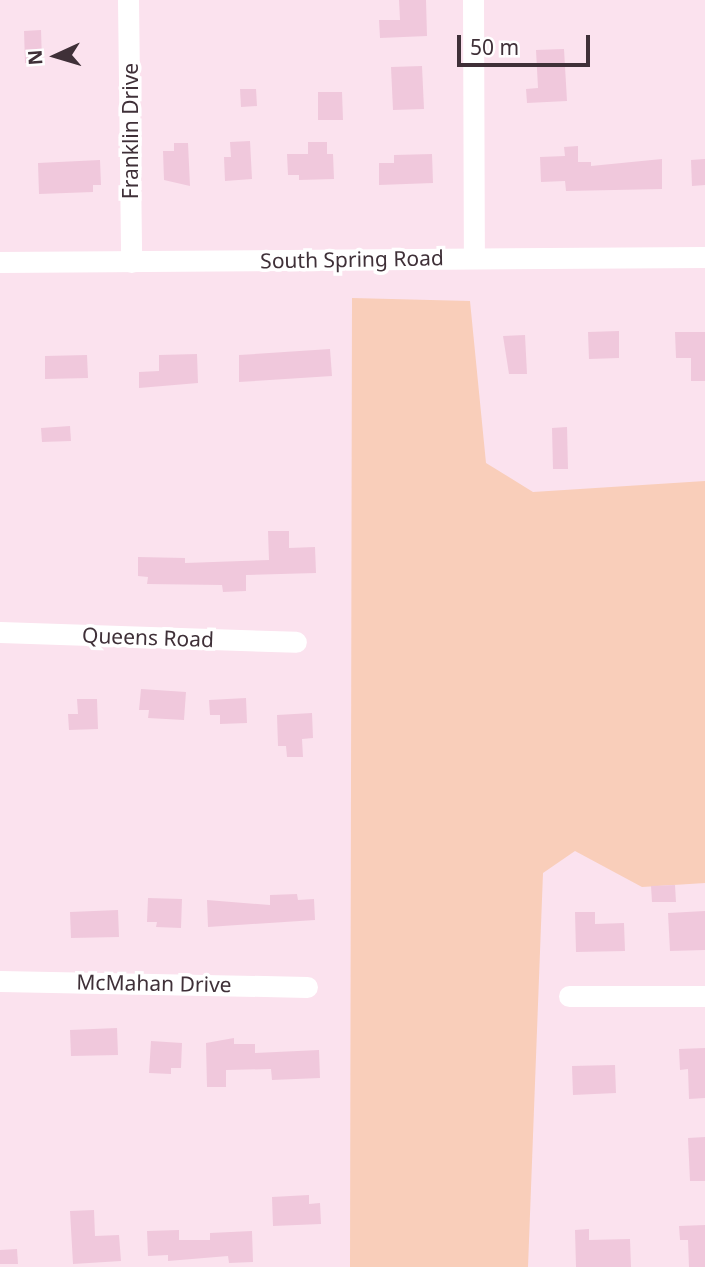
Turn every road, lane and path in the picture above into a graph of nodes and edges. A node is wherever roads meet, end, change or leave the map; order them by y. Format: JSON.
{"nodes":[{"id":1,"x":128,"y":0,"type":"edge"},
{"id":2,"x":473,"y":0,"type":"edge"},
{"id":3,"x":705,"y":257,"type":"edge"},
{"id":4,"x":474,"y":258,"type":"junction"},
{"id":5,"x":0,"y":262,"type":"edge"},
{"id":6,"x":131,"y":262,"type":"junction"},
{"id":7,"x":0,"y":632,"type":"edge"},
{"id":8,"x":296,"y":642,"type":"dead end"},
{"id":9,"x":0,"y":981,"type":"edge"},
{"id":10,"x":307,"y":987,"type":"dead end"},
{"id":11,"x":569,"y":996,"type":"dead end"},
{"id":12,"x":705,"y":996,"type":"edge"}],
"edges":[{"from":1,"to":6,"type":"street","name":"Franklin Drive"},
{"from":2,"to":4,"type":"street"},
{"from":3,"to":4,"type":"street","name":"South Spring Road"},
{"from":4,"to":6,"type":"street","name":"South Spring Road"},
{"from":5,"to":6,"type":"street","name":"South Spring Road"},
{"from":7,"to":8,"type":"street","name":"Queens Road"},
{"from":9,"to":10,"type":"street","name":"McMahan Drive"},
{"from":11,"to":12,"type":"street"}]}
